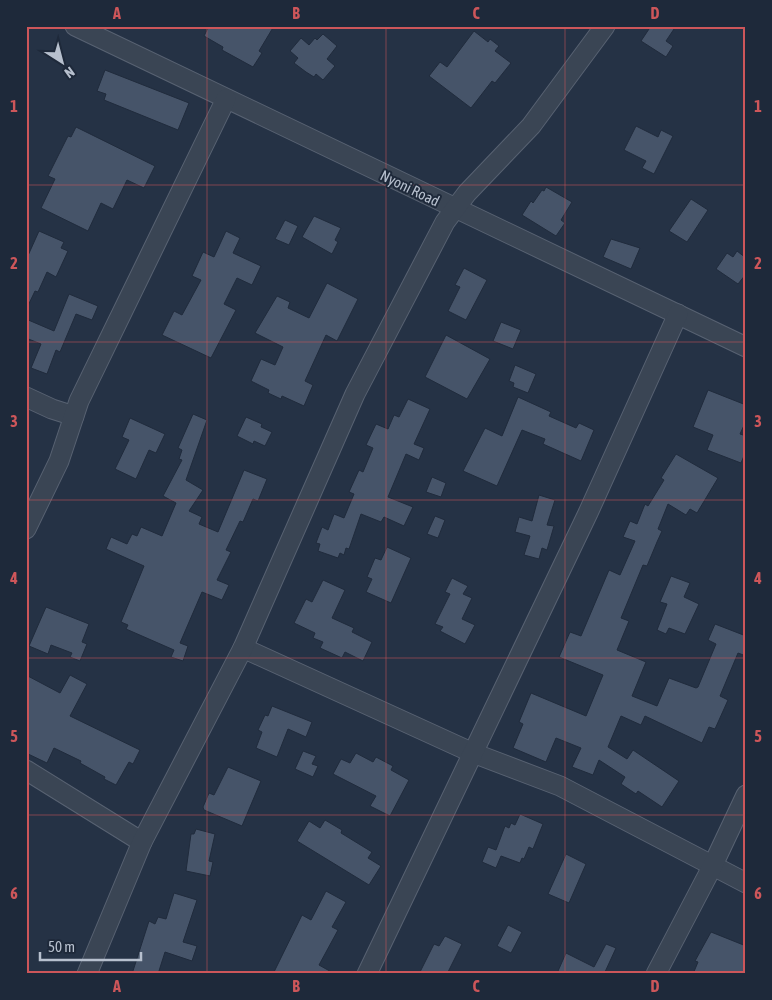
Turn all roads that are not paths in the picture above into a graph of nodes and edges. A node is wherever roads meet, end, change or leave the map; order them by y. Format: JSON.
{"nodes":[{"id":1,"x":75,"y":26,"type":"edge"},
{"id":2,"x":605,"y":26,"type":"edge"},
{"id":3,"x":226,"y":99,"type":"junction"},
{"id":4,"x":455,"y":208,"type":"junction"},
{"id":5,"x":678,"y":314,"type":"junction"},
{"id":6,"x":746,"y":347,"type":"edge"},
{"id":7,"x":26,"y":397,"type":"edge"},
{"id":8,"x":74,"y":416,"type":"junction"},
{"id":9,"x":26,"y":529,"type":"edge"},
{"id":10,"x":243,"y":648,"type":"junction"},
{"id":11,"x":473,"y":753,"type":"junction"},
{"id":12,"x":26,"y":770,"type":"edge"},
{"id":13,"x":746,"y":795,"type":"edge"},
{"id":14,"x":142,"y":842,"type":"junction"},
{"id":15,"x":712,"y":867,"type":"junction"},
{"id":16,"x":746,"y":883,"type":"edge"},
{"id":17,"x":87,"y":974,"type":"edge"},
{"id":18,"x":367,"y":974,"type":"edge"},
{"id":19,"x":656,"y":974,"type":"edge"}],
"edges":[{"from":1,"to":3,"type":"street","name":"Nyoni Road"},
{"from":2,"to":4,"type":"street"},
{"from":3,"to":4,"type":"street","name":"Nyoni Road"},
{"from":3,"to":8,"type":"street"},
{"from":4,"to":5,"type":"street","name":"Nyoni Road"},
{"from":4,"to":10,"type":"street"},
{"from":5,"to":6,"type":"street","name":"Nyoni Road"},
{"from":5,"to":11,"type":"street"},
{"from":7,"to":8,"type":"street"},
{"from":8,"to":9,"type":"street"},
{"from":10,"to":11,"type":"street"},
{"from":10,"to":14,"type":"street"},
{"from":11,"to":15,"type":"street"},
{"from":11,"to":18,"type":"street"},
{"from":12,"to":14,"type":"street"},
{"from":13,"to":15,"type":"street"},
{"from":14,"to":17,"type":"street"},
{"from":15,"to":16,"type":"street"},
{"from":15,"to":19,"type":"street"}]}
